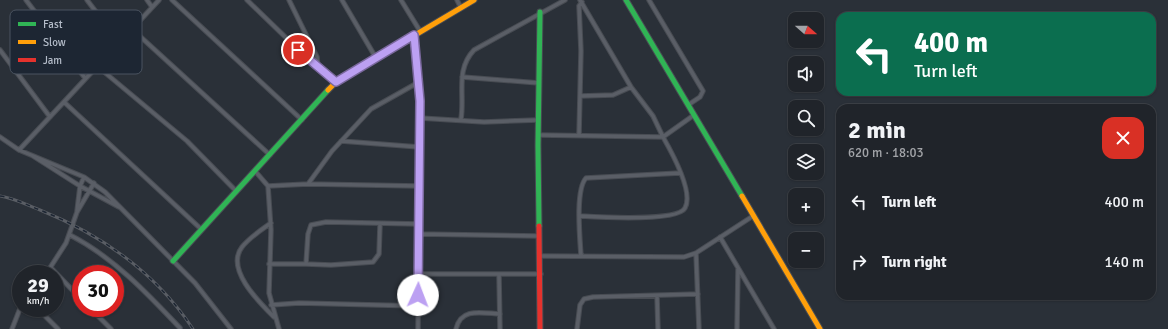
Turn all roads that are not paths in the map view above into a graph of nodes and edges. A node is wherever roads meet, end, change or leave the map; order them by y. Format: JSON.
{"nodes":[{"id":1,"x":26,"y":0,"type":"edge"},
{"id":2,"x":87,"y":0,"type":"edge"},
{"id":3,"x":147,"y":0,"type":"edge"},
{"id":4,"x":159,"y":0,"type":"edge"},
{"id":5,"x":172,"y":0,"type":"edge"},
{"id":6,"x":247,"y":0,"type":"edge"},
{"id":7,"x":289,"y":0,"type":"edge"},
{"id":8,"x":342,"y":0,"type":"edge"},
{"id":9,"x":401,"y":0,"type":"edge"},
{"id":10,"x":457,"y":0,"type":"edge"},
{"id":11,"x":474,"y":0,"type":"edge"},
{"id":12,"x":565,"y":0,"type":"edge"},
{"id":13,"x":626,"y":0,"type":"edge"},
{"id":14,"x":650,"y":0,"type":"edge"},
{"id":15,"x":581,"y":1,"type":"edge"},
{"id":16,"x":152,"y":7,"type":"junction"},
{"id":17,"x":461,"y":8,"type":"junction"},
{"id":18,"x":34,"y":10,"type":"edge"},
{"id":19,"x":95,"y":10,"type":"edge"},
{"id":20,"x":540,"y":12,"type":"junction"},
{"id":21,"x":142,"y":18,"type":"edge"},
{"id":22,"x":420,"y":31,"type":"junction"},
{"id":23,"x":414,"y":35,"type":"junction"},
{"id":24,"x":142,"y":38,"type":"edge"},
{"id":25,"x":0,"y":50,"type":"edge"},
{"id":26,"x":376,"y":58,"type":"junction"},
{"id":27,"x":10,"y":63,"type":"edge"},
{"id":28,"x":318,"y":66,"type":"junction"},
{"id":29,"x":18,"y":74,"type":"edge"},
{"id":30,"x":82,"y":74,"type":"edge"},
{"id":31,"x":89,"y":74,"type":"edge"},
{"id":32,"x":107,"y":74,"type":"edge"},
{"id":33,"x":462,"y":77,"type":"junction"},
{"id":34,"x":85,"y":78,"type":"junction"},
{"id":35,"x":336,"y":82,"type":"junction"},
{"id":36,"x":419,"y":82,"type":"junction"},
{"id":37,"x":539,"y":83,"type":"junction"},
{"id":38,"x":631,"y":87,"type":"junction"},
{"id":39,"x":580,"y":96,"type":"junction"},
{"id":40,"x":64,"y":102,"type":"junction"},
{"id":41,"x":688,"y":105,"type":"junction"},
{"id":42,"x":694,"y":115,"type":"junction"},
{"id":43,"x":50,"y":117,"type":"junction"},
{"id":44,"x":420,"y":118,"type":"junction"},
{"id":45,"x":461,"y":119,"type":"junction"},
{"id":46,"x":302,"y":120,"type":"junction"},
{"id":47,"x":538,"y":120,"type":"junction"},
{"id":48,"x":538,"y":135,"type":"junction"},
{"id":49,"x":579,"y":135,"type":"junction"},
{"id":50,"x":663,"y":136,"type":"junction"},
{"id":51,"x":0,"y":137,"type":"edge"},
{"id":52,"x":341,"y":140,"type":"junction"},
{"id":53,"x":419,"y":147,"type":"junction"},
{"id":54,"x":19,"y":150,"type":"junction"},
{"id":55,"x":32,"y":155,"type":"junction"},
{"id":56,"x":270,"y":155,"type":"junction"},
{"id":57,"x":255,"y":171,"type":"junction"},
{"id":58,"x":680,"y":173,"type":"junction"},
{"id":59,"x":84,"y":177,"type":"junction"},
{"id":60,"x":94,"y":183,"type":"junction"},
{"id":61,"x":308,"y":184,"type":"junction"},
{"id":62,"x":80,"y":186,"type":"junction"},
{"id":63,"x":268,"y":186,"type":"junction"},
{"id":64,"x":419,"y":186,"type":"junction"},
{"id":65,"x":236,"y":191,"type":"junction"},
{"id":66,"x":90,"y":192,"type":"junction"},
{"id":67,"x":120,"y":208,"type":"junction"},
{"id":68,"x":77,"y":212,"type":"junction"},
{"id":69,"x":580,"y":216,"type":"junction"},
{"id":70,"x":753,"y":216,"type":"junction"},
{"id":71,"x":271,"y":223,"type":"junction"},
{"id":72,"x":419,"y":224,"type":"junction"},
{"id":73,"x":380,"y":225,"type":"junction"},
{"id":74,"x":202,"y":229,"type":"junction"},
{"id":75,"x":419,"y":234,"type":"junction"},
{"id":76,"x":70,"y":235,"type":"junction"},
{"id":77,"x":538,"y":236,"type":"junction"},
{"id":78,"x":720,"y":237,"type":"junction"},
{"id":79,"x":696,"y":253,"type":"junction"},
{"id":80,"x":538,"y":256,"type":"junction"},
{"id":81,"x":581,"y":256,"type":"junction"},
{"id":82,"x":173,"y":261,"type":"junction"},
{"id":83,"x":269,"y":264,"type":"junction"},
{"id":84,"x":306,"y":264,"type":"junction"},
{"id":85,"x":53,"y":265,"type":"edge"},
{"id":86,"x":738,"y":268,"type":"junction"},
{"id":87,"x":419,"y":274,"type":"junction"},
{"id":88,"x":541,"y":274,"type":"junction"},
{"id":89,"x":499,"y":275,"type":"junction"},
{"id":90,"x":64,"y":281,"type":"edge"},
{"id":91,"x":72,"y":289,"type":"edge"},
{"id":92,"x":698,"y":294,"type":"junction"},
{"id":93,"x":657,"y":296,"type":"junction"},
{"id":94,"x":271,"y":305,"type":"junction"},
{"id":95,"x":418,"y":306,"type":"junction"},
{"id":96,"x":500,"y":314,"type":"junction"},
{"id":97,"x":17,"y":317,"type":"edge"},
{"id":98,"x":46,"y":317,"type":"edge"},
{"id":99,"x":99,"y":317,"type":"edge"},
{"id":100,"x":274,"y":318,"type":"junction"},
{"id":101,"x":56,"y":328,"type":"edge"},
{"id":102,"x":180,"y":328,"type":"edge"},
{"id":103,"x":12,"y":329,"type":"edge"},
{"id":104,"x":111,"y":329,"type":"edge"},
{"id":105,"x":231,"y":329,"type":"edge"},
{"id":106,"x":279,"y":329,"type":"edge"},
{"id":107,"x":418,"y":329,"type":"edge"},
{"id":108,"x":456,"y":329,"type":"edge"},
{"id":109,"x":500,"y":329,"type":"edge"},
{"id":110,"x":540,"y":329,"type":"edge"},
{"id":111,"x":577,"y":329,"type":"edge"},
{"id":112,"x":658,"y":329,"type":"edge"},
{"id":113,"x":699,"y":329,"type":"edge"},
{"id":114,"x":737,"y":329,"type":"edge"},
{"id":115,"x":774,"y":329,"type":"edge"},
{"id":116,"x":820,"y":329,"type":"edge"}],
"edges":[{"from":1,"to":18,"type":"street"},
{"from":2,"to":19,"type":"street"},
{"from":3,"to":16,"type":"street"},
{"from":4,"to":16,"type":"street"},
{"from":5,"to":46,"type":"street"},
{"from":6,"to":28,"type":"street"},
{"from":7,"to":28,"type":"street"},
{"from":8,"to":26,"type":"street"},
{"from":9,"to":22,"type":"street"},
{"from":10,"to":17,"type":"street"},
{"from":11,"to":17,"type":"street"},
{"from":12,"to":20,"type":"street"},
{"from":13,"to":41,"type":"street"},
{"from":14,"to":41,"type":"street"},
{"from":15,"to":38,"type":"street"},
{"from":15,"to":39,"type":"street"},
{"from":16,"to":21,"type":"street"},
{"from":17,"to":22,"type":"street"},
{"from":20,"to":33,"type":"street"},
{"from":20,"to":37,"type":"street"},
{"from":22,"to":23,"type":"street"},
{"from":23,"to":26,"type":"street"},
{"from":23,"to":36,"type":"street"},
{"from":24,"to":56,"type":"street"},
{"from":25,"to":27,"type":"street"},
{"from":26,"to":35,"type":"street"},
{"from":28,"to":35,"type":"street"},
{"from":29,"to":43,"type":"street"},
{"from":30,"to":34,"type":"street"},
{"from":31,"to":34,"type":"street"},
{"from":32,"to":65,"type":"street"},
{"from":33,"to":37,"type":"street"},
{"from":33,"to":45,"type":"street"},
{"from":34,"to":40,"type":"street"},
{"from":35,"to":46,"type":"street"},
{"from":36,"to":44,"type":"street"},
{"from":36,"to":52,"type":"street"},
{"from":37,"to":47,"type":"street"},
{"from":38,"to":39,"type":"street"},
{"from":38,"to":50,"type":"street"},
{"from":39,"to":49,"type":"street"},
{"from":40,"to":43,"type":"street"},
{"from":40,"to":74,"type":"street"},
{"from":41,"to":42,"type":"street"},
{"from":42,"to":50,"type":"street"},
{"from":42,"to":70,"type":"street"},
{"from":43,"to":54,"type":"street"},
{"from":44,"to":45,"type":"street"},
{"from":44,"to":53,"type":"street"},
{"from":45,"to":47,"type":"street"},
{"from":46,"to":56,"type":"street"},
{"from":47,"to":48,"type":"street"},
{"from":48,"to":49,"type":"street"},
{"from":48,"to":77,"type":"street"},
{"from":49,"to":50,"type":"street"},
{"from":50,"to":58,"type":"street"},
{"from":51,"to":54,"type":"street"},
{"from":52,"to":53,"type":"street"},
{"from":52,"to":61,"type":"street"},
{"from":53,"to":64,"type":"street"},
{"from":54,"to":55,"type":"street"},
{"from":55,"to":59,"type":"street"},
{"from":55,"to":62,"type":"street"},
{"from":56,"to":57,"type":"street"},
{"from":57,"to":63,"type":"street"},
{"from":57,"to":65,"type":"street"},
{"from":58,"to":69,"type":"street"},
{"from":58,"to":69,"type":"street"},
{"from":59,"to":60,"type":"street"},
{"from":59,"to":62,"type":"street"},
{"from":60,"to":66,"type":"street"},
{"from":60,"to":67,"type":"street"},
{"from":61,"to":63,"type":"street"},
{"from":61,"to":64,"type":"street"},
{"from":62,"to":66,"type":"street"},
{"from":62,"to":68,"type":"street"},
{"from":63,"to":71,"type":"street"},
{"from":64,"to":72,"type":"street"},
{"from":65,"to":74,"type":"street"},
{"from":66,"to":67,"type":"street"},
{"from":66,"to":68,"type":"street"},
{"from":67,"to":82,"type":"street"},
{"from":68,"to":76,"type":"street"},
{"from":69,"to":81,"type":"street"},
{"from":70,"to":78,"type":"street"},
{"from":70,"to":116,"type":"street"},
{"from":71,"to":83,"type":"street"},
{"from":71,"to":100,"type":"street"},
{"from":72,"to":73,"type":"street"},
{"from":72,"to":75,"type":"street"},
{"from":73,"to":84,"type":"street"},
{"from":73,"to":84,"type":"street"},
{"from":74,"to":82,"type":"street"},
{"from":75,"to":77,"type":"street"},
{"from":75,"to":87,"type":"street"},
{"from":76,"to":85,"type":"street"},
{"from":76,"to":102,"type":"street"},
{"from":77,"to":80,"type":"street"},
{"from":78,"to":79,"type":"street"},
{"from":78,"to":86,"type":"street"},
{"from":79,"to":81,"type":"street"},
{"from":79,"to":92,"type":"street"},
{"from":80,"to":81,"type":"street"},
{"from":80,"to":88,"type":"street"},
{"from":82,"to":105,"type":"street"},
{"from":83,"to":84,"type":"street"},
{"from":83,"to":94,"type":"street"},
{"from":86,"to":114,"type":"street"},
{"from":86,"to":115,"type":"street"},
{"from":87,"to":89,"type":"street"},
{"from":87,"to":95,"type":"street"},
{"from":88,"to":89,"type":"street"},
{"from":88,"to":110,"type":"street"},
{"from":89,"to":96,"type":"street"},
{"from":90,"to":91,"type":"street"},
{"from":92,"to":93,"type":"street"},
{"from":92,"to":113,"type":"street"},
{"from":93,"to":111,"type":"street"},
{"from":93,"to":112,"type":"street"},
{"from":94,"to":95,"type":"street"},
{"from":94,"to":100,"type":"street"},
{"from":95,"to":107,"type":"street"},
{"from":96,"to":108,"type":"street"},
{"from":96,"to":109,"type":"street"},
{"from":97,"to":103,"type":"street"},
{"from":98,"to":101,"type":"street"},
{"from":99,"to":104,"type":"street"},
{"from":100,"to":106,"type":"street"}]}
